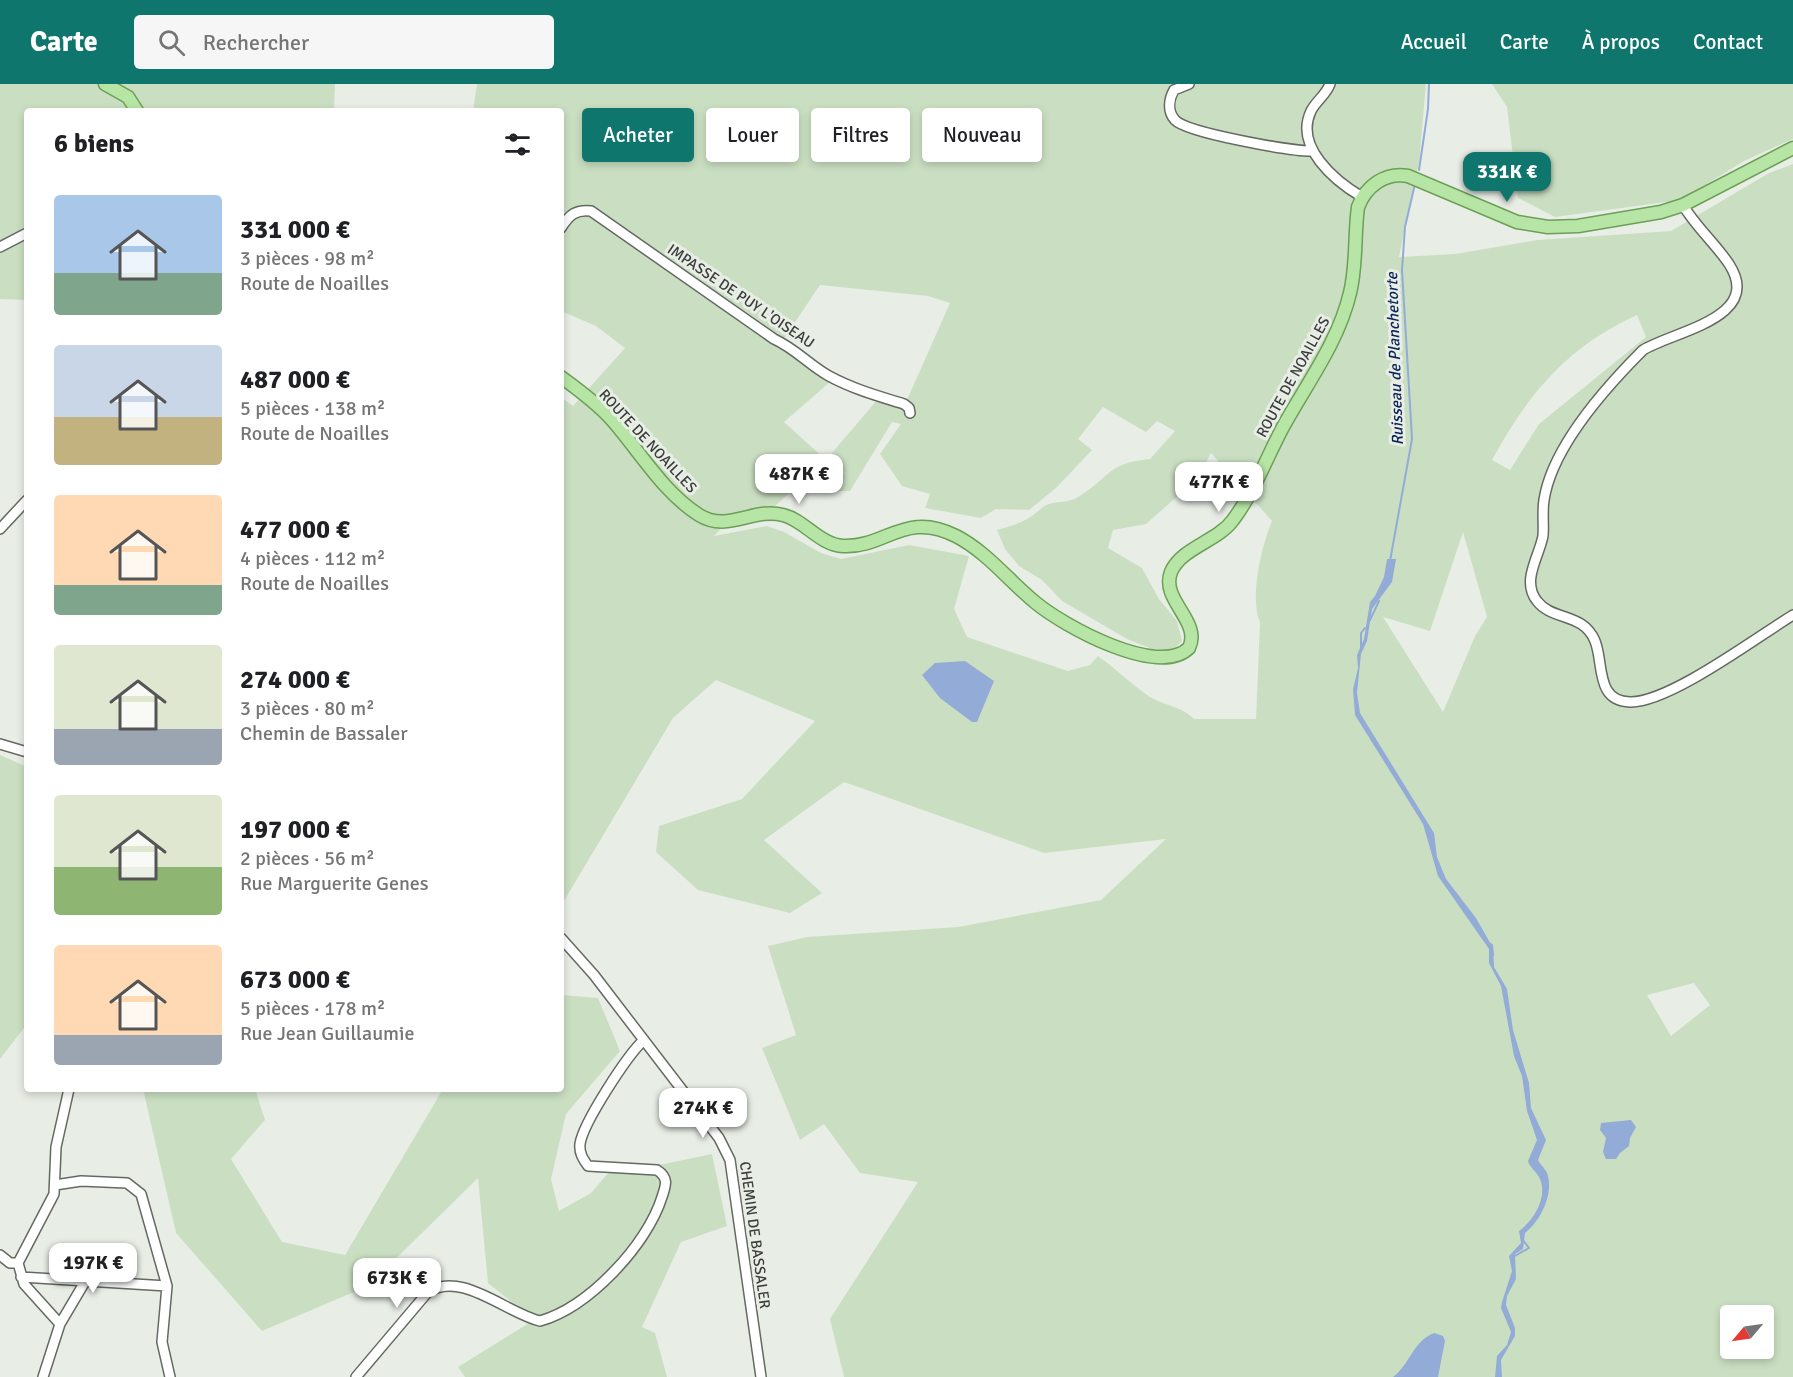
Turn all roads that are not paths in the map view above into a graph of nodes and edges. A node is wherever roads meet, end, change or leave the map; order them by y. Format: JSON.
{"nodes":[{"id":1,"x":105,"y":84,"type":"edge"},
{"id":2,"x":1189,"y":84,"type":"edge"},
{"id":3,"x":1330,"y":84,"type":"edge"},
{"id":4,"x":135,"y":108,"type":"edge"},
{"id":5,"x":1793,"y":148,"type":"edge"},
{"id":6,"x":1311,"y":151,"type":"junction"},
{"id":7,"x":1362,"y":197,"type":"junction"},
{"id":8,"x":1683,"y":205,"type":"junction"},
{"id":9,"x":564,"y":224,"type":"edge"},
{"id":10,"x":24,"y":235,"type":"edge"},
{"id":11,"x":0,"y":247,"type":"edge"},
{"id":12,"x":564,"y":379,"type":"edge"},
{"id":13,"x":910,"y":413,"type":"dead end"},
{"id":14,"x":24,"y":503,"type":"edge"},
{"id":15,"x":0,"y":529,"type":"edge"},
{"id":16,"x":1793,"y":615,"type":"edge"},
{"id":17,"x":0,"y":744,"type":"edge"},
{"id":18,"x":24,"y":751,"type":"edge"},
{"id":19,"x":564,"y":941,"type":"edge"},
{"id":20,"x":644,"y":1040,"type":"junction"},
{"id":21,"x":68,"y":1092,"type":"edge"},
{"id":22,"x":55,"y":1185,"type":"junction"},
{"id":23,"x":0,"y":1255,"type":"edge"},
{"id":24,"x":18,"y":1263,"type":"junction"},
{"id":25,"x":21,"y":1277,"type":"junction"},
{"id":26,"x":86,"y":1280,"type":"junction"},
{"id":27,"x":167,"y":1286,"type":"junction"},
{"id":28,"x":60,"y":1324,"type":"junction"},
{"id":29,"x":43,"y":1377,"type":"edge"},
{"id":30,"x":170,"y":1377,"type":"edge"},
{"id":31,"x":356,"y":1377,"type":"edge"},
{"id":32,"x":761,"y":1377,"type":"edge"}],
"edges":[{"from":1,"to":4,"type":"main road"},
{"from":2,"to":6,"type":"street"},
{"from":3,"to":6,"type":"street"},
{"from":5,"to":8,"type":"main road"},
{"from":6,"to":7,"type":"street"},
{"from":7,"to":8,"type":"main road"},
{"from":7,"to":12,"type":"main road","name":"ROUTE DE NOAILLES"},
{"from":8,"to":16,"type":"street"},
{"from":9,"to":13,"type":"street","name":"IMPASSE DE PUY L'OISEAU"},
{"from":10,"to":11,"type":"street"},
{"from":14,"to":15,"type":"street"},
{"from":17,"to":18,"type":"street"},
{"from":19,"to":20,"type":"street","name":"CHEMIN DE BASSALER"},
{"from":20,"to":31,"type":"street"},
{"from":20,"to":32,"type":"street","name":"CHEMIN DE BASSALER"},
{"from":21,"to":22,"type":"street"},
{"from":22,"to":24,"type":"street"},
{"from":22,"to":27,"type":"street"},
{"from":23,"to":24,"type":"street"},
{"from":24,"to":25,"type":"street"},
{"from":25,"to":26,"type":"street"},
{"from":25,"to":28,"type":"street"},
{"from":26,"to":27,"type":"street"},
{"from":26,"to":28,"type":"street"},
{"from":27,"to":30,"type":"street"},
{"from":28,"to":29,"type":"street"}]}
